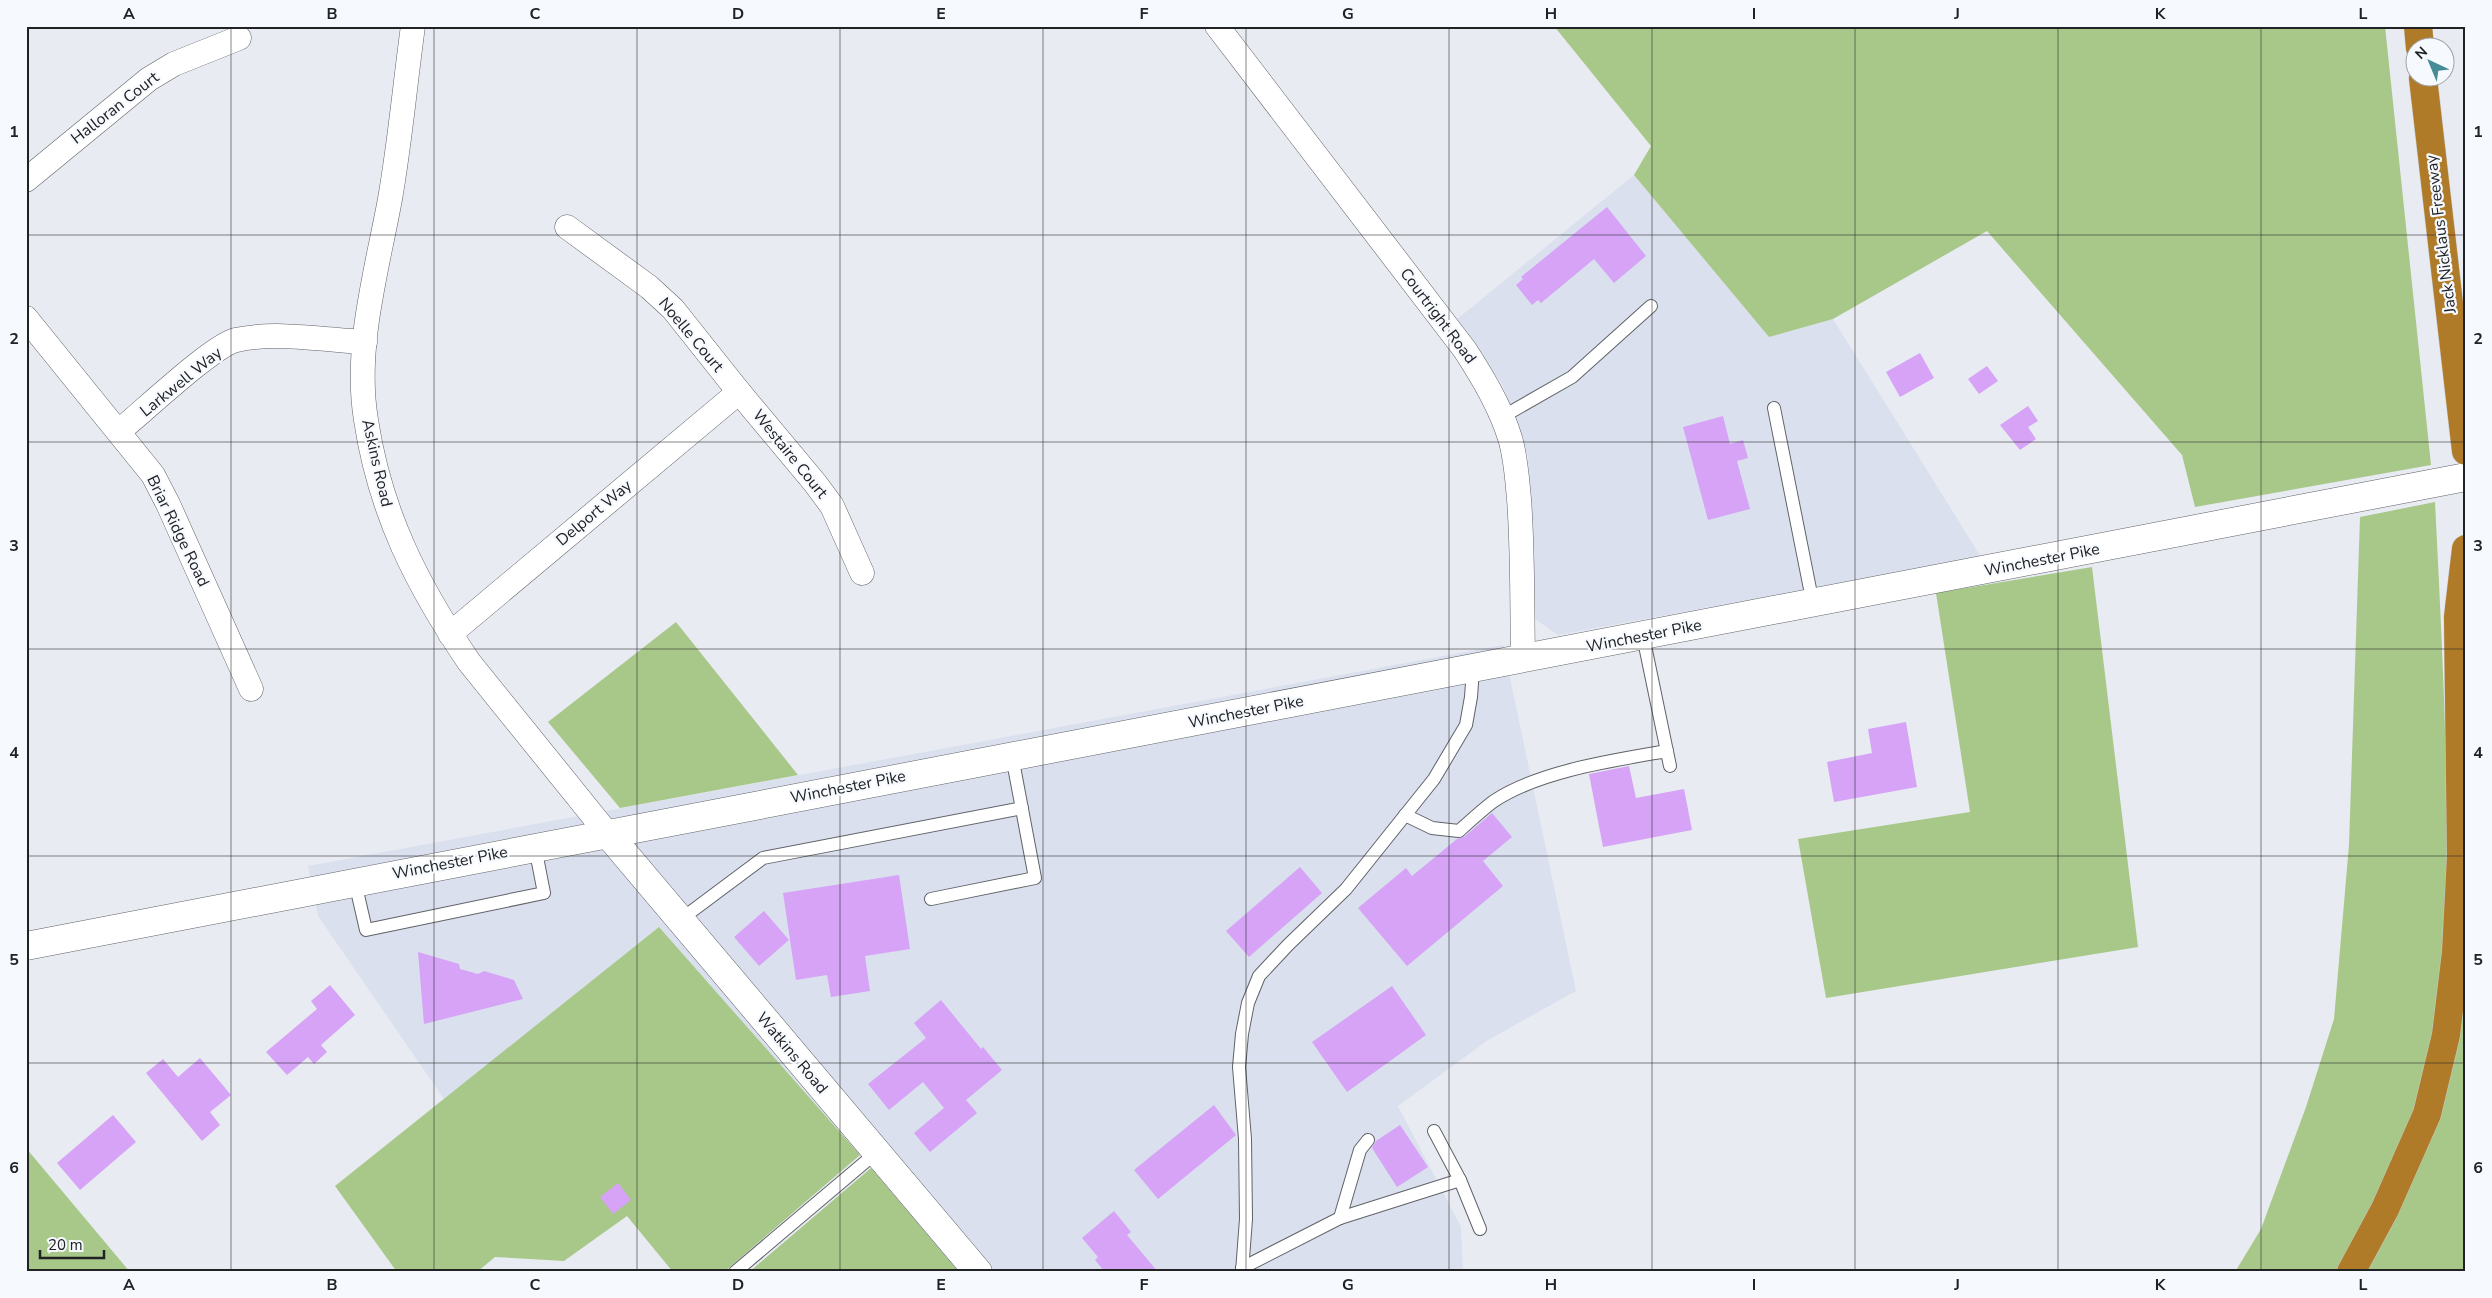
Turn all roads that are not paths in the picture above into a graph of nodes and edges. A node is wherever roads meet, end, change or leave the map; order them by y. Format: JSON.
{"nodes":[{"id":1,"x":413,"y":26,"type":"edge"},
{"id":2,"x":1217,"y":26,"type":"edge"},
{"id":3,"x":238,"y":38,"type":"dead end"},
{"id":4,"x":2424,"y":88,"type":"edge"},
{"id":5,"x":26,"y":180,"type":"edge"},
{"id":6,"x":567,"y":227,"type":"dead end"},
{"id":7,"x":1651,"y":306,"type":"dead end"},
{"id":8,"x":26,"y":318,"type":"edge"},
{"id":9,"x":365,"y":342,"type":"junction"},
{"id":10,"x":739,"y":392,"type":"junction"},
{"id":11,"x":1774,"y":408,"type":"dead end"},
{"id":12,"x":1502,"y":417,"type":"junction"},
{"id":13,"x":119,"y":431,"type":"junction"},
{"id":14,"x":2466,"y":451,"type":"edge"},
{"id":15,"x":2466,"y":477,"type":"edge"},
{"id":16,"x":2466,"y":549,"type":"edge"},
{"id":17,"x":862,"y":573,"type":"dead end"},
{"id":18,"x":1813,"y":604,"type":"junction"},
{"id":19,"x":450,"y":634,"type":"junction"},
{"id":20,"x":1643,"y":636,"type":"junction"},
{"id":21,"x":1523,"y":659,"type":"junction"},
{"id":22,"x":1473,"y":669,"type":"junction"},
{"id":23,"x":251,"y":689,"type":"dead end"},
{"id":24,"x":1667,"y":751,"type":"junction"},
{"id":25,"x":1012,"y":756,"type":"junction"},
{"id":26,"x":1670,"y":766,"type":"dead end"},
{"id":27,"x":1022,"y":808,"type":"junction"},
{"id":28,"x":1405,"y":814,"type":"junction"},
{"id":29,"x":607,"y":832,"type":"junction"},
{"id":30,"x":535,"y":847,"type":"junction"},
{"id":31,"x":355,"y":882,"type":"junction"},
{"id":32,"x":931,"y":899,"type":"dead end"},
{"id":33,"x":680,"y":920,"type":"junction"},
{"id":34,"x":26,"y":946,"type":"edge"},
{"id":35,"x":1434,"y":1131,"type":"dead end"},
{"id":36,"x":1368,"y":1140,"type":"dead end"},
{"id":37,"x":877,"y":1152,"type":"junction"},
{"id":38,"x":1460,"y":1180,"type":"junction"},
{"id":39,"x":1340,"y":1218,"type":"junction"},
{"id":40,"x":1480,"y":1229,"type":"dead end"},
{"id":41,"x":1242,"y":1270,"type":"edge"},
{"id":42,"x":735,"y":1272,"type":"edge"},
{"id":43,"x":978,"y":1272,"type":"edge"},
{"id":44,"x":2351,"y":1272,"type":"edge"}],
"edges":[{"from":1,"to":9,"type":"street","name":"Askins Road"},
{"from":2,"to":12,"type":"street","name":"Courtright Road"},
{"from":3,"to":5,"type":"street","name":"Halloran Court"},
{"from":4,"to":14,"type":"highway","name":"Jack Nicklaus Freeway"},
{"from":6,"to":10,"type":"street","name":"Noelle Court"},
{"from":7,"to":12,"type":"lane"},
{"from":8,"to":13,"type":"street","name":"Briar Ridge Road"},
{"from":9,"to":13,"type":"street","name":"Larkwell Way"},
{"from":9,"to":19,"type":"street","name":"Askins Road"},
{"from":10,"to":17,"type":"street","name":"Westaire Court"},
{"from":10,"to":19,"type":"street","name":"Delport Way"},
{"from":11,"to":18,"type":"lane"},
{"from":12,"to":21,"type":"street","name":"Courtright Road"},
{"from":13,"to":23,"type":"street","name":"Briar Ridge Road"},
{"from":15,"to":18,"type":"main road","name":"Winchester Pike"},
{"from":16,"to":44,"type":"highway"},
{"from":18,"to":20,"type":"main road","name":"Winchester Pike"},
{"from":19,"to":29,"type":"street","name":"Askins Road"},
{"from":20,"to":21,"type":"main road","name":"Winchester Pike"},
{"from":20,"to":24,"type":"lane"},
{"from":21,"to":22,"type":"main road","name":"Winchester Pike"},
{"from":22,"to":25,"type":"main road","name":"Winchester Pike"},
{"from":22,"to":28,"type":"lane"},
{"from":24,"to":26,"type":"lane"},
{"from":24,"to":28,"type":"lane"},
{"from":25,"to":27,"type":"lane"},
{"from":25,"to":29,"type":"main road","name":"Winchester Pike"},
{"from":27,"to":32,"type":"lane"},
{"from":27,"to":33,"type":"lane"},
{"from":28,"to":41,"type":"lane"},
{"from":29,"to":30,"type":"main road","name":"Winchester Pike"},
{"from":29,"to":33,"type":"main road","name":"Watkins Road"},
{"from":30,"to":31,"type":"main road","name":"Winchester Pike"},
{"from":30,"to":31,"type":"lane"},
{"from":31,"to":34,"type":"main road","name":"Winchester Pike"},
{"from":33,"to":37,"type":"main road","name":"Watkins Road"},
{"from":35,"to":38,"type":"lane"},
{"from":36,"to":39,"type":"lane"},
{"from":37,"to":42,"type":"lane"},
{"from":37,"to":43,"type":"main road","name":"Watkins Road"},
{"from":38,"to":39,"type":"lane"},
{"from":38,"to":40,"type":"lane"},
{"from":39,"to":41,"type":"lane"}]}
